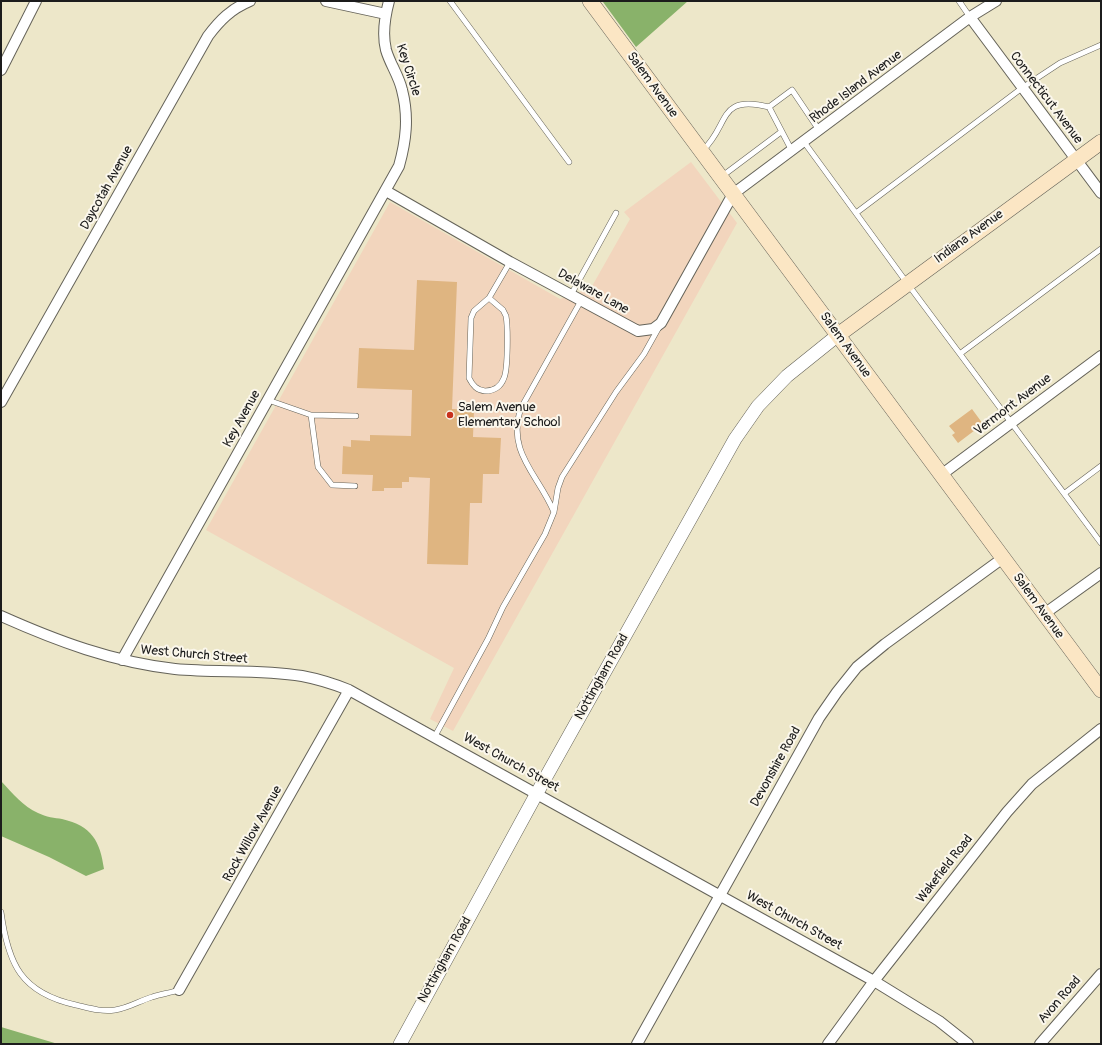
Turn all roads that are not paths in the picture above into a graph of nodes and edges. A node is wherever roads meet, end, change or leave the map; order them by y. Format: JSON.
{"nodes":[{"id":1,"x":36,"y":1,"type":"edge"},
{"id":2,"x":250,"y":1,"type":"edge"},
{"id":3,"x":326,"y":1,"type":"edge"},
{"id":4,"x":389,"y":1,"type":"edge"},
{"id":5,"x":450,"y":1,"type":"edge"},
{"id":6,"x":590,"y":1,"type":"edge"},
{"id":7,"x":959,"y":1,"type":"edge"},
{"id":8,"x":996,"y":1,"type":"edge"},
{"id":9,"x":386,"y":14,"type":"junction"},
{"id":10,"x":970,"y":17,"type":"junction"},
{"id":11,"x":1101,"y":45,"type":"edge"},
{"id":12,"x":1,"y":70,"type":"edge"},
{"id":13,"x":1022,"y":88,"type":"junction"},
{"id":14,"x":768,"y":107,"type":"junction"},
{"id":15,"x":820,"y":130,"type":"junction"},
{"id":16,"x":781,"y":132,"type":"junction"},
{"id":17,"x":804,"y":142,"type":"junction"},
{"id":18,"x":1101,"y":142,"type":"edge"},
{"id":19,"x":792,"y":151,"type":"junction"},
{"id":20,"x":701,"y":152,"type":"junction"},
{"id":21,"x":1075,"y":159,"type":"junction"},
{"id":22,"x":569,"y":162,"type":"dead end"},
{"id":23,"x":720,"y":177,"type":"junction"},
{"id":24,"x":386,"y":191,"type":"junction"},
{"id":25,"x":1101,"y":193,"type":"edge"},
{"id":26,"x":733,"y":194,"type":"junction"},
{"id":27,"x":616,"y":213,"type":"dead end"},
{"id":28,"x":856,"y":213,"type":"junction"},
{"id":29,"x":1101,"y":249,"type":"edge"},
{"id":30,"x":510,"y":262,"type":"junction"},
{"id":31,"x":906,"y":283,"type":"junction"},
{"id":32,"x":572,"y":294,"type":"junction"},
{"id":33,"x":489,"y":298,"type":"junction"},
{"id":34,"x":582,"y":300,"type":"junction"},
{"id":35,"x":661,"y":323,"type":"junction"},
{"id":36,"x":838,"y":335,"type":"junction"},
{"id":37,"x":961,"y":353,"type":"junction"},
{"id":38,"x":1101,"y":356,"type":"edge"},
{"id":39,"x":268,"y":400,"type":"junction"},
{"id":40,"x":1,"y":402,"type":"edge"},
{"id":41,"x":311,"y":415,"type":"junction"},
{"id":42,"x":356,"y":416,"type":"dead end"},
{"id":43,"x":1011,"y":422,"type":"junction"},
{"id":44,"x":1101,"y":466,"type":"edge"},
{"id":45,"x":941,"y":475,"type":"junction"},
{"id":46,"x":355,"y":486,"type":"dead end"},
{"id":47,"x":1065,"y":493,"type":"junction"},
{"id":48,"x":554,"y":512,"type":"junction"},
{"id":49,"x":1101,"y":543,"type":"edge"},
{"id":50,"x":1003,"y":558,"type":"junction"},
{"id":51,"x":1101,"y":572,"type":"edge"},
{"id":52,"x":1044,"y":614,"type":"junction"},
{"id":53,"x":1,"y":616,"type":"edge"},
{"id":54,"x":122,"y":660,"type":"junction"},
{"id":55,"x":349,"y":690,"type":"junction"},
{"id":56,"x":1101,"y":690,"type":"edge"},
{"id":57,"x":1101,"y":729,"type":"edge"},
{"id":58,"x":435,"y":736,"type":"junction"},
{"id":59,"x":537,"y":793,"type":"junction"},
{"id":60,"x":719,"y":895,"type":"junction"},
{"id":61,"x":1,"y":912,"type":"edge"},
{"id":62,"x":1101,"y":974,"type":"edge"},
{"id":63,"x":874,"y":981,"type":"junction"},
{"id":64,"x":179,"y":990,"type":"joint"},
{"id":65,"x":400,"y":1044,"type":"edge"},
{"id":66,"x":637,"y":1044,"type":"edge"},
{"id":67,"x":828,"y":1044,"type":"edge"},
{"id":68,"x":968,"y":1044,"type":"edge"},
{"id":69,"x":1040,"y":1044,"type":"edge"}],
"edges":[{"from":1,"to":12,"type":"street"},
{"from":2,"to":40,"type":"street","name":"Daycotah Avenue"},
{"from":3,"to":9,"type":"street"},
{"from":4,"to":9,"type":"street","name":"Key Circle"},
{"from":5,"to":22,"type":"lane"},
{"from":6,"to":20,"type":"main road","name":"Salem Avenue"},
{"from":7,"to":10,"type":"lane"},
{"from":8,"to":10,"type":"street","name":"Rhode Island Avenue"},
{"from":9,"to":24,"type":"street","name":"Key Circle"},
{"from":10,"to":13,"type":"street","name":"Connecticut Avenue"},
{"from":10,"to":15,"type":"street","name":"Rhode Island Avenue"},
{"from":11,"to":13,"type":"lane"},
{"from":13,"to":21,"type":"street","name":"Connecticut Avenue"},
{"from":13,"to":28,"type":"lane"},
{"from":14,"to":15,"type":"lane"},
{"from":14,"to":16,"type":"lane"},
{"from":14,"to":20,"type":"lane"},
{"from":15,"to":17,"type":"street","name":"Rhode Island Avenue"},
{"from":16,"to":19,"type":"lane"},
{"from":16,"to":23,"type":"lane"},
{"from":17,"to":19,"type":"street","name":"Rhode Island Avenue"},
{"from":17,"to":28,"type":"lane"},
{"from":18,"to":21,"type":"main road","name":"Indiana Avenue"},
{"from":19,"to":26,"type":"street","name":"Rhode Island Avenue"},
{"from":20,"to":23,"type":"main road","name":"Salem Avenue"},
{"from":21,"to":25,"type":"street","name":"Connecticut Avenue"},
{"from":21,"to":31,"type":"main road","name":"Indiana Avenue"},
{"from":23,"to":26,"type":"main road","name":"Salem Avenue"},
{"from":24,"to":30,"type":"street","name":"Delaware Lane"},
{"from":24,"to":39,"type":"street","name":"Key Avenue"},
{"from":26,"to":35,"type":"street"},
{"from":26,"to":36,"type":"main road","name":"Salem Avenue"},
{"from":27,"to":32,"type":"lane"},
{"from":28,"to":31,"type":"lane"},
{"from":29,"to":37,"type":"lane"},
{"from":30,"to":32,"type":"street","name":"Delaware Lane"},
{"from":30,"to":33,"type":"lane"},
{"from":31,"to":36,"type":"main road","name":"Indiana Avenue"},
{"from":31,"to":37,"type":"lane"},
{"from":32,"to":34,"type":"street","name":"Delaware Lane"},
{"from":33,"to":33,"type":"lane"},
{"from":34,"to":35,"type":"street","name":"Delaware Lane"},
{"from":34,"to":48,"type":"lane"},
{"from":35,"to":48,"type":"lane"},
{"from":36,"to":45,"type":"main road","name":"Salem Avenue"},
{"from":36,"to":59,"type":"street","name":"Nottingham Road"},
{"from":37,"to":43,"type":"lane"},
{"from":38,"to":43,"type":"street","name":"Vermont Avenue"},
{"from":39,"to":41,"type":"lane"},
{"from":39,"to":54,"type":"street","name":"Key Avenue"},
{"from":41,"to":42,"type":"lane"},
{"from":41,"to":46,"type":"lane"},
{"from":43,"to":45,"type":"street","name":"Vermont Avenue"},
{"from":43,"to":47,"type":"lane"},
{"from":44,"to":47,"type":"lane"},
{"from":45,"to":50,"type":"main road","name":"Salem Avenue"},
{"from":47,"to":49,"type":"lane"},
{"from":48,"to":58,"type":"lane"},
{"from":50,"to":52,"type":"main road","name":"Salem Avenue"},
{"from":50,"to":60,"type":"street","name":"Devonshire Road"},
{"from":51,"to":52,"type":"street"},
{"from":52,"to":56,"type":"main road","name":"Salem Avenue"},
{"from":53,"to":54,"type":"street","name":"West Church Street"},
{"from":54,"to":55,"type":"street","name":"West Church Street"},
{"from":55,"to":58,"type":"street","name":"West Church Street"},
{"from":55,"to":64,"type":"street","name":"Rock Willow Avenue"},
{"from":57,"to":63,"type":"street","name":"Wakefield Road"},
{"from":58,"to":59,"type":"street","name":"West Church Street"},
{"from":59,"to":60,"type":"street","name":"West Church Street"},
{"from":59,"to":65,"type":"street","name":"Nottingham Road"},
{"from":60,"to":63,"type":"street","name":"West Church Street"},
{"from":60,"to":66,"type":"street","name":"Devonshire Road"},
{"from":61,"to":64,"type":"lane"},
{"from":62,"to":69,"type":"street","name":"Avon Road"},
{"from":63,"to":67,"type":"street","name":"Wakefield Road"},
{"from":63,"to":68,"type":"street","name":"West Church Street"}]}
